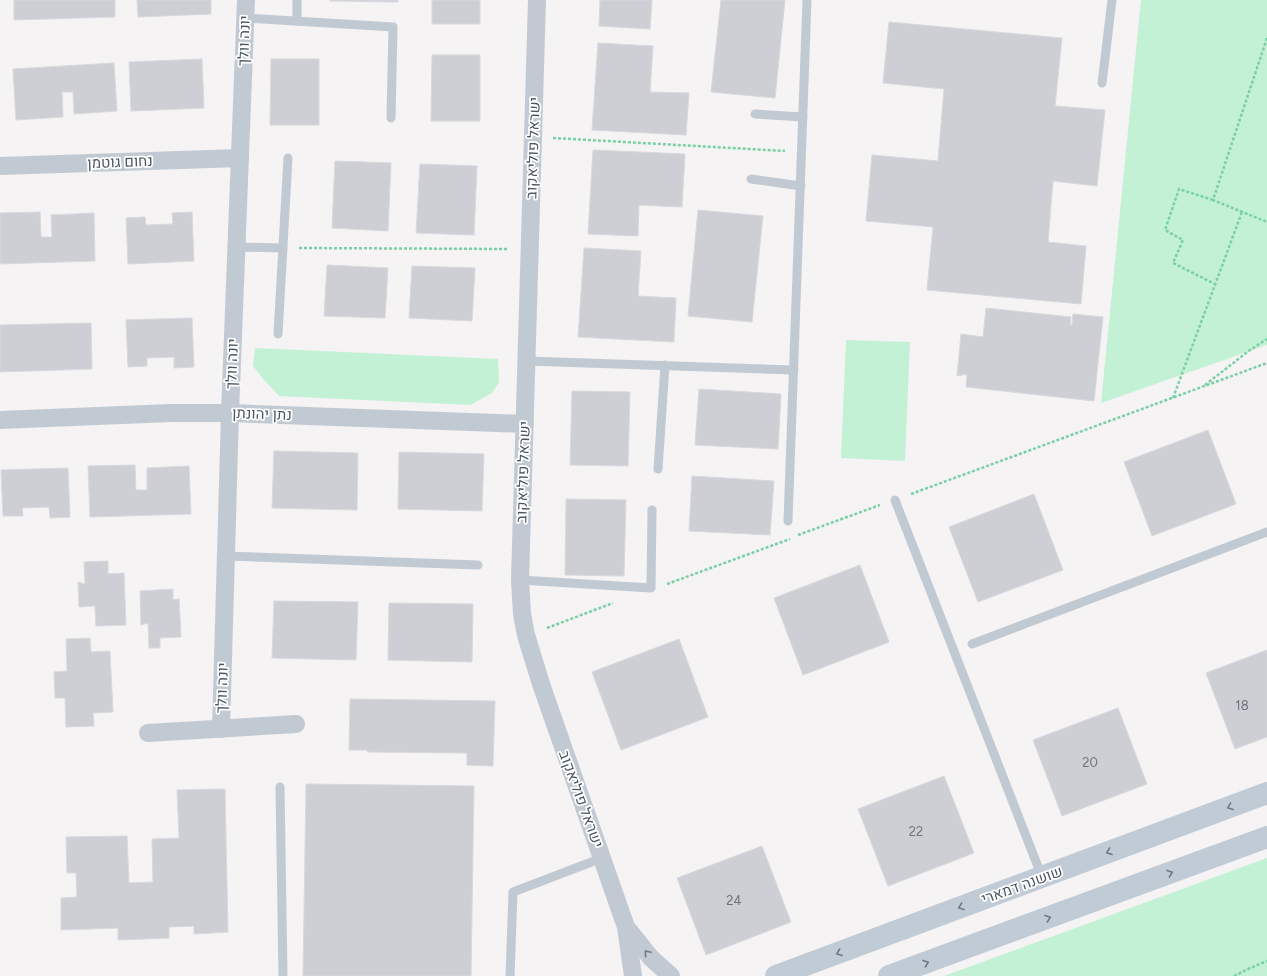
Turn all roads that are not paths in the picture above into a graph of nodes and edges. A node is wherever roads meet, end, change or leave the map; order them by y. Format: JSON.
{"nodes":[{"id":1,"x":246,"y":0,"type":"edge"},
{"id":2,"x":297,"y":0,"type":"edge"},
{"id":3,"x":537,"y":0,"type":"edge"},
{"id":4,"x":807,"y":0,"type":"edge"},
{"id":5,"x":1112,"y":0,"type":"edge"},
{"id":6,"x":245,"y":18,"type":"junction"},
{"id":7,"x":297,"y":21,"type":"junction"},
{"id":8,"x":1102,"y":83,"type":"dead end"},
{"id":9,"x":755,"y":114,"type":"dead end"},
{"id":10,"x":391,"y":118,"type":"dead end"},
{"id":11,"x":803,"y":118,"type":"junction"},
{"id":12,"x":240,"y":158,"type":"junction"},
{"id":13,"x":288,"y":158,"type":"dead end"},
{"id":14,"x":0,"y":166,"type":"edge"},
{"id":15,"x":751,"y":179,"type":"dead end"},
{"id":16,"x":801,"y":186,"type":"junction"},
{"id":17,"x":237,"y":247,"type":"junction"},
{"id":18,"x":283,"y":248,"type":"junction"},
{"id":19,"x":278,"y":334,"type":"dead end"},
{"id":20,"x":526,"y":361,"type":"junction"},
{"id":21,"x":665,"y":365,"type":"junction"},
{"id":22,"x":794,"y":370,"type":"junction"},
{"id":23,"x":230,"y":413,"type":"junction"},
{"id":24,"x":0,"y":420,"type":"edge"},
{"id":25,"x":525,"y":424,"type":"junction"},
{"id":26,"x":658,"y":469,"type":"dead end"},
{"id":27,"x":895,"y":500,"type":"dead end"},
{"id":28,"x":652,"y":510,"type":"dead end"},
{"id":29,"x":788,"y":521,"type":"dead end"},
{"id":30,"x":1267,"y":532,"type":"edge"},
{"id":31,"x":226,"y":556,"type":"junction"},
{"id":32,"x":478,"y":565,"type":"dead end"},
{"id":33,"x":520,"y":580,"type":"junction"},
{"id":34,"x":972,"y":644,"type":"dead end"},
{"id":35,"x":296,"y":724,"type":"dead end"},
{"id":36,"x":221,"y":729,"type":"junction"},
{"id":37,"x":148,"y":733,"type":"dead end"},
{"id":38,"x":280,"y":788,"type":"dead end"},
{"id":39,"x":1267,"y":793,"type":"edge"},
{"id":40,"x":1267,"y":837,"type":"edge"},
{"id":41,"x":602,"y":858,"type":"junction"},
{"id":42,"x":1042,"y":877,"type":"junction"},
{"id":43,"x":626,"y":927,"type":"junction"},
{"id":44,"x":283,"y":976,"type":"edge"},
{"id":45,"x":510,"y":976,"type":"edge"},
{"id":46,"x":633,"y":976,"type":"edge"},
{"id":47,"x":671,"y":976,"type":"edge"},
{"id":48,"x":776,"y":976,"type":"edge"},
{"id":49,"x":889,"y":976,"type":"edge"}],
"edges":[{"from":1,"to":6,"type":"street","name":"יונה וולך"},
{"from":2,"to":7,"type":"lane"},
{"from":3,"to":20,"type":"street","name":"ישראל פוליאקוב"},
{"from":4,"to":11,"type":"lane"},
{"from":5,"to":8,"type":"lane"},
{"from":6,"to":7,"type":"lane"},
{"from":6,"to":12,"type":"street","name":"יונה וולך"},
{"from":7,"to":10,"type":"lane"},
{"from":9,"to":11,"type":"lane"},
{"from":11,"to":16,"type":"lane"},
{"from":12,"to":14,"type":"street","name":"נחום גוטמן"},
{"from":12,"to":17,"type":"street","name":"יונה וולך"},
{"from":13,"to":18,"type":"lane"},
{"from":15,"to":16,"type":"lane"},
{"from":16,"to":22,"type":"lane"},
{"from":17,"to":18,"type":"lane"},
{"from":17,"to":23,"type":"street","name":"יונה וולך"},
{"from":18,"to":19,"type":"lane"},
{"from":20,"to":21,"type":"lane"},
{"from":20,"to":25,"type":"street","name":"ישראל פוליאקוב"},
{"from":21,"to":22,"type":"lane"},
{"from":21,"to":26,"type":"lane"},
{"from":22,"to":29,"type":"lane"},
{"from":23,"to":24,"type":"street","name":"נתן יהונתן"},
{"from":23,"to":25,"type":"street","name":"נתן יהונתן"},
{"from":23,"to":31,"type":"street","name":"יונה וולך"},
{"from":25,"to":33,"type":"street","name":"ישראל פוליאקוב"},
{"from":27,"to":42,"type":"lane"},
{"from":28,"to":33,"type":"lane"},
{"from":30,"to":34,"type":"lane"},
{"from":31,"to":32,"type":"lane"},
{"from":31,"to":36,"type":"street","name":"יונה וולך"},
{"from":33,"to":41,"type":"street","name":"ישראל פוליאקוב"},
{"from":35,"to":36,"type":"street"},
{"from":36,"to":37,"type":"street"},
{"from":38,"to":44,"type":"lane"},
{"from":39,"to":42,"type":"main road","name":"שושנה דמארי","one_way":true},
{"from":49,"to":40,"type":"main road","one_way":true},
{"from":41,"to":43,"type":"street","name":"ישראל פוליאקוב"},
{"from":41,"to":45,"type":"lane"},
{"from":42,"to":48,"type":"main road","name":"שושנה דמארי","one_way":true},
{"from":43,"to":46,"type":"street","name":"ישראל פוליאקוב"},
{"from":47,"to":43,"type":"street","name":"ישראל פוליאקוב","one_way":true}]}
